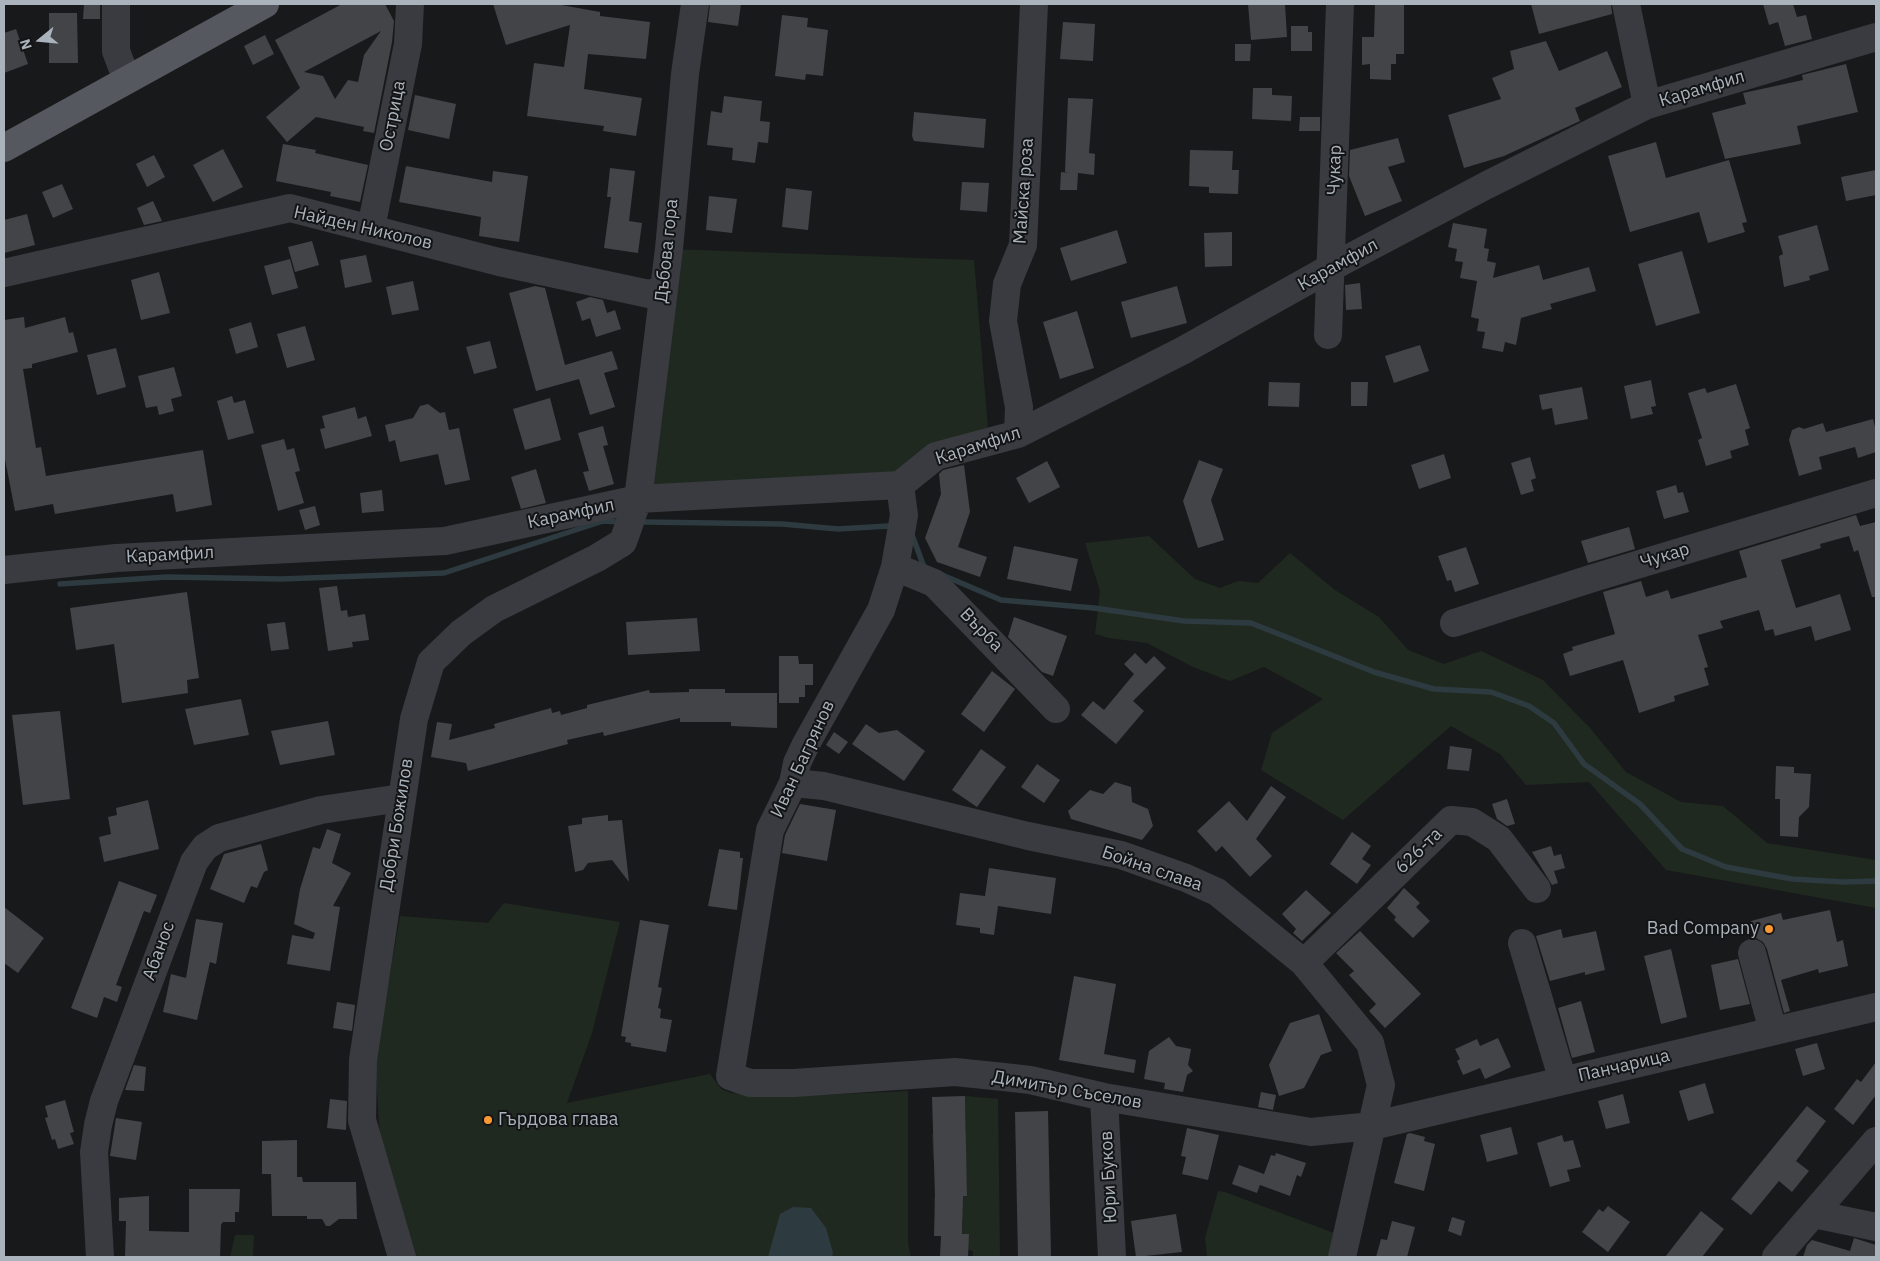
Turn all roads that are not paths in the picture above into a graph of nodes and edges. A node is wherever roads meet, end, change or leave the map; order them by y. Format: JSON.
{"nodes":[{"id":1,"x":116,"y":4,"type":"edge"},
{"id":2,"x":265,"y":4,"type":"edge"},
{"id":3,"x":410,"y":4,"type":"edge"},
{"id":4,"x":695,"y":4,"type":"edge"},
{"id":5,"x":1034,"y":4,"type":"edge"},
{"id":6,"x":1340,"y":4,"type":"edge"},
{"id":7,"x":1626,"y":4,"type":"edge"},
{"id":8,"x":1876,"y":37,"type":"edge"},
{"id":9,"x":127,"y":80,"type":"junction"},
{"id":10,"x":1647,"y":105,"type":"junction"},
{"id":11,"x":4,"y":148,"type":"edge"},
{"id":12,"x":371,"y":228,"type":"junction"},
{"id":13,"x":1332,"y":268,"type":"junction"},
{"id":14,"x":4,"y":273,"type":"edge"},
{"id":15,"x":663,"y":290,"type":"junction"},
{"id":16,"x":1328,"y":335,"type":"dead end"},
{"id":17,"x":1018,"y":434,"type":"junction"},
{"id":18,"x":900,"y":485,"type":"junction"},
{"id":19,"x":1876,"y":493,"type":"edge"},
{"id":20,"x":638,"y":499,"type":"junction"},
{"id":21,"x":897,"y":555,"type":"junction"},
{"id":22,"x":4,"y":570,"type":"edge"},
{"id":23,"x":1454,"y":624,"type":"dead end"},
{"id":24,"x":1056,"y":709,"type":"dead end"},
{"id":25,"x":793,"y":783,"type":"junction"},
{"id":26,"x":401,"y":798,"type":"junction"},
{"id":27,"x":1537,"y":889,"type":"dead end"},
{"id":28,"x":1522,"y":943,"type":"dead end"},
{"id":29,"x":1752,"y":953,"type":"dead end"},
{"id":30,"x":1304,"y":962,"type":"junction"},
{"id":31,"x":1876,"y":1007,"type":"edge"},
{"id":32,"x":1773,"y":1031,"type":"junction"},
{"id":33,"x":730,"y":1076,"type":"joint"},
{"id":34,"x":1563,"y":1081,"type":"junction"},
{"id":35,"x":1104,"y":1098,"type":"junction"},
{"id":36,"x":1372,"y":1126,"type":"junction"},
{"id":37,"x":1876,"y":1141,"type":"edge"},
{"id":38,"x":1814,"y":1214,"type":"junction"},
{"id":39,"x":1876,"y":1227,"type":"edge"},
{"id":40,"x":100,"y":1257,"type":"edge"},
{"id":41,"x":402,"y":1257,"type":"edge"},
{"id":42,"x":1112,"y":1257,"type":"edge"},
{"id":43,"x":1342,"y":1257,"type":"edge"},
{"id":44,"x":1776,"y":1257,"type":"edge"}],
"edges":[{"from":1,"to":9,"type":"street"},
{"from":2,"to":9,"type":"main road"},
{"from":3,"to":12,"type":"street","name":"Острица"},
{"from":4,"to":15,"type":"street","name":"Дъбова гора"},
{"from":5,"to":17,"type":"street","name":"Майска роза"},
{"from":6,"to":13,"type":"street","name":"Чукар"},
{"from":7,"to":10,"type":"street"},
{"from":8,"to":10,"type":"street","name":"Карамфил"},
{"from":9,"to":11,"type":"main road"},
{"from":10,"to":13,"type":"street","name":"Карамфил"},
{"from":12,"to":14,"type":"street","name":"Найден Николов"},
{"from":12,"to":15,"type":"street","name":"Найден Николов"},
{"from":13,"to":16,"type":"street","name":"Чукар"},
{"from":13,"to":17,"type":"street","name":"Карамфил"},
{"from":15,"to":20,"type":"street","name":"Дъбова гора"},
{"from":17,"to":18,"type":"street","name":"Карамфил"},
{"from":18,"to":20,"type":"street","name":"Карамфил"},
{"from":18,"to":21,"type":"street","name":"Иван Багрянов"},
{"from":19,"to":23,"type":"street","name":"Чукар"},
{"from":20,"to":22,"type":"street","name":"Карамфил"},
{"from":20,"to":26,"type":"street","name":"Добри Божилов"},
{"from":21,"to":24,"type":"street","name":"Върба"},
{"from":21,"to":25,"type":"street","name":"Иван Багрянов"},
{"from":25,"to":30,"type":"street","name":"Бойна слава"},
{"from":25,"to":33,"type":"street","name":"Иван Багрянов"},
{"from":26,"to":40,"type":"street","name":"Абанос"},
{"from":26,"to":41,"type":"street","name":"Добри Божилов"},
{"from":27,"to":30,"type":"street","name":"626-та"},
{"from":28,"to":34,"type":"street"},
{"from":29,"to":32,"type":"street"},
{"from":30,"to":36,"type":"street","name":"Бойна слава"},
{"from":31,"to":32,"type":"street","name":"Панчарица"},
{"from":32,"to":34,"type":"street","name":"Панчарица"},
{"from":33,"to":35,"type":"street","name":"Димитър Съселов"},
{"from":34,"to":36,"type":"street","name":"Панчарица"},
{"from":35,"to":36,"type":"street","name":"Димитър Съселов"},
{"from":35,"to":42,"type":"street","name":"Юри Буков"},
{"from":36,"to":43,"type":"street","name":"Бойна слава"},
{"from":37,"to":38,"type":"street"},
{"from":38,"to":39,"type":"street"},
{"from":38,"to":44,"type":"street"}]}
